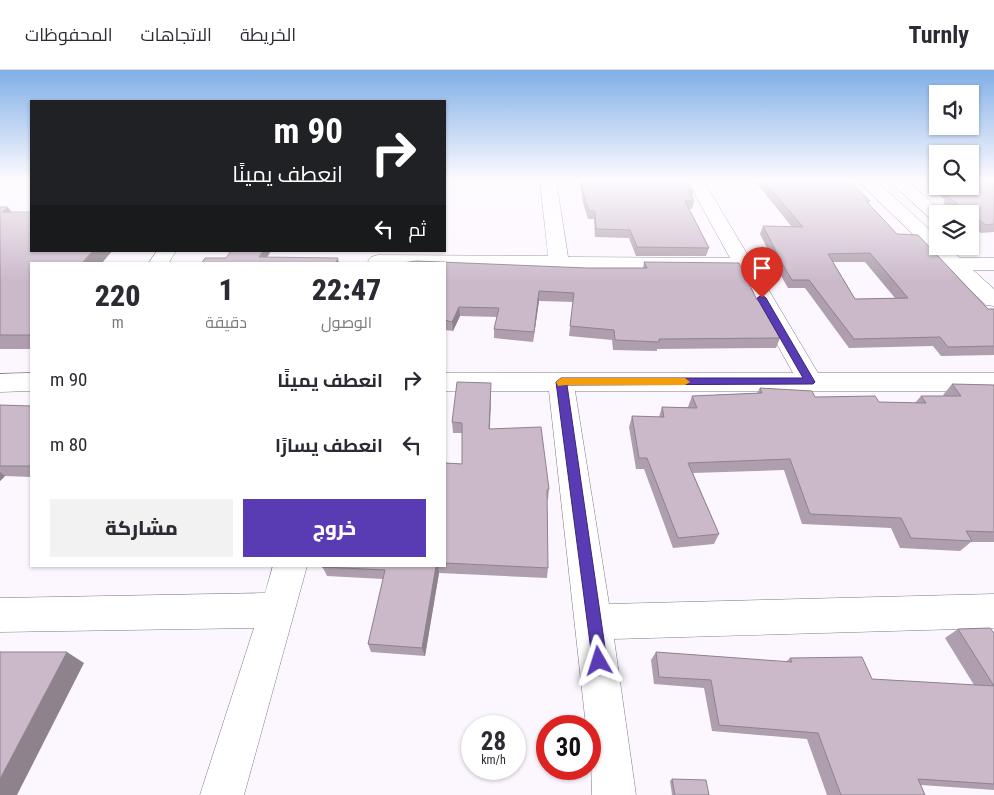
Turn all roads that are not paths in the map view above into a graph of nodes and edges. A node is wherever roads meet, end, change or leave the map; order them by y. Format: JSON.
{"nodes":[{"id":1,"x":553,"y":214,"type":"edge"},
{"id":2,"x":714,"y":214,"type":"edge"},
{"id":3,"x":901,"y":214,"type":"edge"},
{"id":4,"x":979,"y":252,"type":"edge"},
{"id":5,"x":379,"y":259,"type":"edge"},
{"id":6,"x":559,"y":262,"type":"junction"},
{"id":7,"x":742,"y":264,"type":"junction"},
{"id":8,"x":955,"y":264,"type":"junction"},
{"id":9,"x":994,"y":264,"type":"edge"},
{"id":10,"x":986,"y":285,"type":"edge"},
{"id":11,"x":994,"y":300,"type":"edge"},
{"id":12,"x":0,"y":382,"type":"edge"},
{"id":13,"x":30,"y":382,"type":"edge"},
{"id":14,"x":446,"y":382,"type":"edge"},
{"id":15,"x":561,"y":382,"type":"junction"},
{"id":16,"x":810,"y":382,"type":"junction"},
{"id":17,"x":994,"y":382,"type":"edge"},
{"id":18,"x":290,"y":567,"type":"edge"},
{"id":19,"x":277,"y":610,"type":"junction"},
{"id":20,"x":994,"y":611,"type":"edge"},
{"id":21,"x":0,"y":614,"type":"edge"},
{"id":22,"x":594,"y":622,"type":"junction"},
{"id":23,"x":222,"y":795,"type":"edge"},
{"id":24,"x":614,"y":795,"type":"edge"}],
"edges":[{"from":1,"to":6,"type":"street"},
{"from":2,"to":7,"type":"street"},
{"from":3,"to":8,"type":"street"},
{"from":4,"to":9,"type":"street"},
{"from":5,"to":6,"type":"street"},
{"from":6,"to":7,"type":"street"},
{"from":7,"to":16,"type":"street"},
{"from":8,"to":9,"type":"street"},
{"from":8,"to":10,"type":"street"},
{"from":10,"to":11,"type":"street"},
{"from":12,"to":13,"type":"street"},
{"from":14,"to":15,"type":"street"},
{"from":15,"to":16,"type":"street"},
{"from":15,"to":22,"type":"street"},
{"from":16,"to":17,"type":"street"},
{"from":18,"to":19,"type":"street"},
{"from":19,"to":21,"type":"street"},
{"from":19,"to":23,"type":"street"},
{"from":20,"to":22,"type":"street"},
{"from":22,"to":24,"type":"street"}]}
